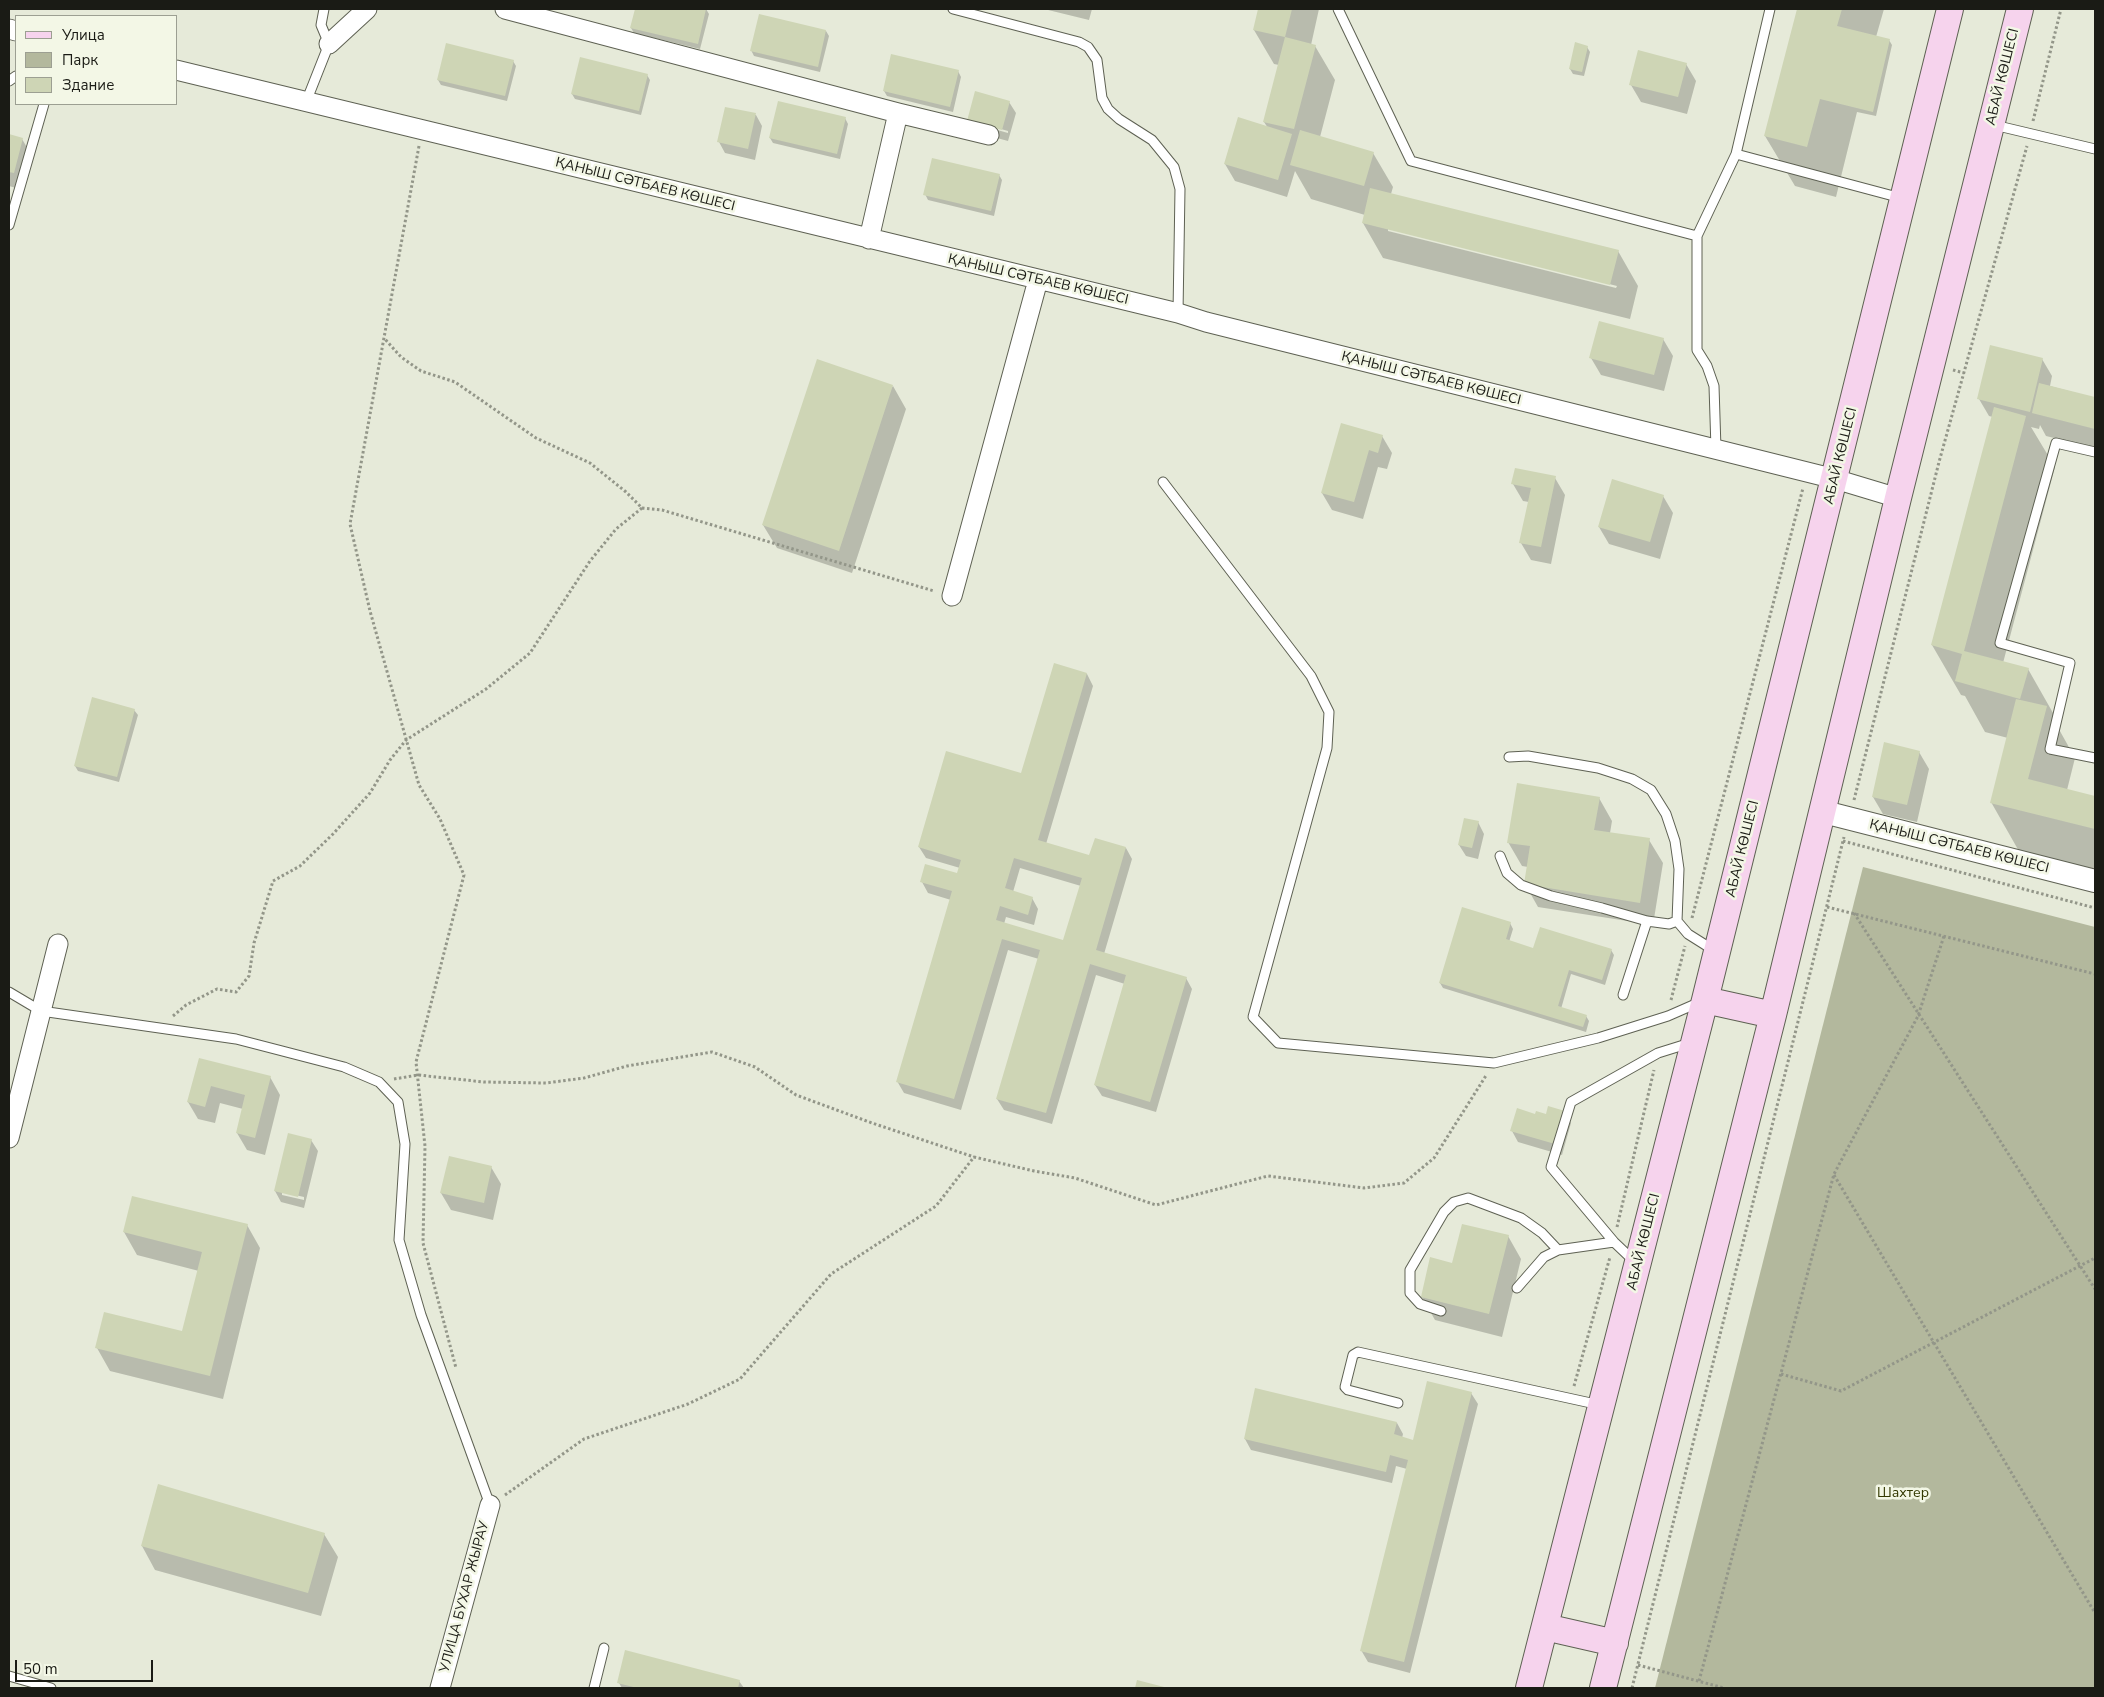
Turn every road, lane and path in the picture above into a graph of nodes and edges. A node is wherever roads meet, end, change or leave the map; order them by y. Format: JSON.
{"nodes":[{"id":1,"x":324,"y":9,"type":"edge"},
{"id":2,"x":367,"y":9,"type":"edge"},
{"id":3,"x":505,"y":9,"type":"edge"},
{"id":4,"x":953,"y":9,"type":"edge"},
{"id":5,"x":1338,"y":9,"type":"edge"},
{"id":6,"x":1770,"y":9,"type":"edge"},
{"id":7,"x":1950,"y":9,"type":"edge"},
{"id":8,"x":2020,"y":9,"type":"edge"},
{"id":9,"x":2061,"y":9,"type":"edge"},
{"id":10,"x":329,"y":44,"type":"junction"},
{"id":11,"x":178,"y":70,"type":"edge"},
{"id":12,"x":306,"y":102,"type":"junction"},
{"id":13,"x":44,"y":105,"type":"edge"},
{"id":14,"x":898,"y":114,"type":"junction"},
{"id":15,"x":1991,"y":124,"type":"junction"},
{"id":16,"x":421,"y":130,"type":"junction"},
{"id":17,"x":2030,"y":134,"type":"junction"},
{"id":18,"x":989,"y":136,"type":"dead end"},
{"id":19,"x":2095,"y":149,"type":"edge"},
{"id":20,"x":1736,"y":154,"type":"junction"},
{"id":21,"x":1904,"y":198,"type":"junction"},
{"id":22,"x":9,"y":225,"type":"edge"},
{"id":23,"x":1697,"y":236,"type":"junction"},
{"id":24,"x":869,"y":239,"type":"junction"},
{"id":25,"x":1038,"y":280,"type":"junction"},
{"id":26,"x":1178,"y":313,"type":"junction"},
{"id":27,"x":384,"y":338,"type":"junction"},
{"id":28,"x":1716,"y":449,"type":"junction"},
{"id":29,"x":2095,"y":452,"type":"edge"},
{"id":30,"x":1835,"y":479,"type":"junction"},
{"id":31,"x":1163,"y":482,"type":"dead end"},
{"id":32,"x":1898,"y":498,"type":"junction"},
{"id":33,"x":642,"y":508,"type":"junction"},
{"id":34,"x":952,"y":596,"type":"joint"},
{"id":35,"x":406,"y":740,"type":"junction"},
{"id":36,"x":1509,"y":757,"type":"dead end"},
{"id":37,"x":2095,"y":758,"type":"edge"},
{"id":38,"x":1824,"y":812,"type":"junction"},
{"id":39,"x":1849,"y":818,"type":"junction"},
{"id":40,"x":1843,"y":841,"type":"junction"},
{"id":41,"x":1500,"y":856,"type":"dead end"},
{"id":42,"x":2095,"y":881,"type":"edge"},
{"id":43,"x":1827,"y":907,"type":"junction"},
{"id":44,"x":2095,"y":908,"type":"edge"},
{"id":45,"x":1854,"y":913,"type":"junction"},
{"id":46,"x":1676,"y":921,"type":"junction"},
{"id":47,"x":1647,"y":922,"type":"junction"},
{"id":48,"x":1944,"y":936,"type":"junction"},
{"id":49,"x":58,"y":944,"type":"dead end"},
{"id":50,"x":1717,"y":952,"type":"junction"},
{"id":51,"x":2095,"y":974,"type":"edge"},
{"id":52,"x":9,"y":992,"type":"edge"},
{"id":53,"x":1623,"y":996,"type":"dead end"},
{"id":54,"x":1705,"y":1000,"type":"junction"},
{"id":55,"x":41,"y":1011,"type":"junction"},
{"id":56,"x":1773,"y":1015,"type":"junction"},
{"id":57,"x":1918,"y":1016,"type":"junction"},
{"id":58,"x":159,"y":1028,"type":"junction"},
{"id":59,"x":1695,"y":1041,"type":"junction"},
{"id":60,"x":1494,"y":1063,"type":"junction"},
{"id":61,"x":418,"y":1075,"type":"junction"},
{"id":62,"x":378,"y":1082,"type":"junction"},
{"id":63,"x":9,"y":1138,"type":"edge"},
{"id":64,"x":974,"y":1157,"type":"junction"},
{"id":65,"x":1834,"y":1174,"type":"junction"},
{"id":66,"x":1614,"y":1242,"type":"junction"},
{"id":67,"x":1558,"y":1250,"type":"junction"},
{"id":68,"x":2095,"y":1258,"type":"edge"},
{"id":69,"x":1638,"y":1265,"type":"junction"},
{"id":70,"x":2081,"y":1266,"type":"junction"},
{"id":71,"x":1517,"y":1288,"type":"dead end"},
{"id":72,"x":2095,"y":1289,"type":"edge"},
{"id":73,"x":1441,"y":1310,"type":"dead end"},
{"id":74,"x":1934,"y":1342,"type":"junction"},
{"id":75,"x":1781,"y":1374,"type":"junction"},
{"id":76,"x":458,"y":1375,"type":"dead end"},
{"id":77,"x":1398,"y":1403,"type":"dead end"},
{"id":78,"x":1603,"y":1406,"type":"junction"},
{"id":79,"x":490,"y":1505,"type":"junction"},
{"id":80,"x":2095,"y":1613,"type":"edge"},
{"id":81,"x":1545,"y":1627,"type":"junction"},
{"id":82,"x":1615,"y":1643,"type":"junction"},
{"id":83,"x":604,"y":1648,"type":"dead end"},
{"id":84,"x":1638,"y":1665,"type":"junction"},
{"id":85,"x":9,"y":1676,"type":"edge"},
{"id":86,"x":1699,"y":1681,"type":"junction"},
{"id":87,"x":51,"y":1688,"type":"edge"},
{"id":88,"x":440,"y":1688,"type":"edge"},
{"id":89,"x":594,"y":1688,"type":"edge"},
{"id":90,"x":1530,"y":1688,"type":"edge"},
{"id":91,"x":1603,"y":1688,"type":"edge"},
{"id":92,"x":1632,"y":1688,"type":"edge"},
{"id":93,"x":1724,"y":1688,"type":"edge"}],
"edges":[{"from":1,"to":10,"type":"lane"},
{"from":2,"to":10,"type":"street"},
{"from":3,"to":14,"type":"street"},
{"from":4,"to":26,"type":"lane"},
{"from":5,"to":23,"type":"lane"},
{"from":6,"to":20,"type":"lane"},
{"from":7,"to":21,"type":"main road","name":"АБАЙ КӨШЕСІ"},
{"from":8,"to":15,"type":"main road","name":"АБАЙ КӨШЕСІ"},
{"from":9,"to":17,"type":"path"},
{"from":10,"to":12,"type":"lane"},
{"from":11,"to":12,"type":"street","name":"ҚАНЫШ СӘТБАЕВ КӨШЕСІ"},
{"from":12,"to":16,"type":"street","name":"ҚАНЫШ СӘТБАЕВ КӨШЕСІ"},
{"from":13,"to":22,"type":"lane"},
{"from":14,"to":18,"type":"street"},
{"from":14,"to":24,"type":"street"},
{"from":15,"to":17,"type":"lane"},
{"from":15,"to":32,"type":"main road","name":"АБАЙ КӨШЕСІ"},
{"from":16,"to":24,"type":"street","name":"ҚАНЫШ СӘТБАЕВ КӨШЕСІ"},
{"from":16,"to":27,"type":"path"},
{"from":17,"to":19,"type":"lane"},
{"from":17,"to":39,"type":"path"},
{"from":20,"to":21,"type":"lane"},
{"from":20,"to":23,"type":"lane"},
{"from":21,"to":30,"type":"main road","name":"АБАЙ КӨШЕСІ"},
{"from":23,"to":28,"type":"lane"},
{"from":24,"to":25,"type":"street","name":"ҚАНЫШ СӘТБАЕВ КӨШЕСІ"},
{"from":25,"to":26,"type":"street","name":"ҚАНЫШ СӘТБАЕВ КӨШЕСІ"},
{"from":25,"to":34,"type":"street"},
{"from":26,"to":28,"type":"street","name":"ҚАНЫШ СӘТБАЕВ КӨШЕСІ"},
{"from":27,"to":33,"type":"path"},
{"from":27,"to":35,"type":"path"},
{"from":28,"to":30,"type":"street","name":"ҚАНЫШ СӘТБАЕВ КӨШЕСІ"},
{"from":29,"to":37,"type":"lane"},
{"from":30,"to":32,"type":"street","name":"ҚАНЫШ СӘТБАЕВ КӨШЕСІ"},
{"from":30,"to":50,"type":"main road","name":"АБАЙ КӨШЕСІ"},
{"from":31,"to":60,"type":"lane"},
{"from":32,"to":38,"type":"main road","name":"АБАЙ КӨШЕСІ"},
{"from":33,"to":34,"type":"path"},
{"from":33,"to":35,"type":"path"},
{"from":35,"to":58,"type":"path"},
{"from":35,"to":61,"type":"path"},
{"from":36,"to":46,"type":"lane"},
{"from":38,"to":39,"type":"street","name":"ҚАНЫШ СӘТБАЕВ КӨШЕСІ"},
{"from":38,"to":56,"type":"main road","name":"АБАЙ КӨШЕСІ"},
{"from":39,"to":40,"type":"path"},
{"from":39,"to":42,"type":"street","name":"ҚАНЫШ СӘТБАЕВ КӨШЕСІ"},
{"from":40,"to":43,"type":"path"},
{"from":40,"to":44,"type":"path"},
{"from":41,"to":47,"type":"lane"},
{"from":43,"to":45,"type":"path"},
{"from":43,"to":84,"type":"path"},
{"from":45,"to":48,"type":"path"},
{"from":45,"to":57,"type":"path"},
{"from":46,"to":47,"type":"lane"},
{"from":46,"to":50,"type":"lane"},
{"from":47,"to":53,"type":"lane"},
{"from":48,"to":51,"type":"path"},
{"from":48,"to":57,"type":"path"},
{"from":49,"to":55,"type":"street"},
{"from":50,"to":54,"type":"main road","name":"АБАЙ КӨШЕСІ"},
{"from":52,"to":55,"type":"lane"},
{"from":54,"to":56,"type":"main road"},
{"from":54,"to":59,"type":"main road","name":"АБАЙ КӨШЕСІ"},
{"from":54,"to":60,"type":"lane"},
{"from":55,"to":58,"type":"lane"},
{"from":55,"to":63,"type":"street"},
{"from":56,"to":82,"type":"main road","name":"АБАЙ КӨШЕСІ"},
{"from":57,"to":65,"type":"path"},
{"from":57,"to":70,"type":"path"},
{"from":58,"to":62,"type":"lane"},
{"from":59,"to":66,"type":"lane"},
{"from":59,"to":69,"type":"main road","name":"АБАЙ КӨШЕСІ"},
{"from":60,"to":64,"type":"path"},
{"from":61,"to":62,"type":"path"},
{"from":61,"to":64,"type":"path"},
{"from":61,"to":76,"type":"path"},
{"from":62,"to":79,"type":"lane"},
{"from":64,"to":79,"type":"path"},
{"from":65,"to":74,"type":"path"},
{"from":65,"to":75,"type":"path"},
{"from":66,"to":67,"type":"lane"},
{"from":66,"to":69,"type":"lane"},
{"from":67,"to":71,"type":"lane"},
{"from":67,"to":73,"type":"lane"},
{"from":68,"to":70,"type":"path"},
{"from":69,"to":78,"type":"main road","name":"АБАЙ КӨШЕСІ"},
{"from":70,"to":72,"type":"path"},
{"from":70,"to":74,"type":"path"},
{"from":74,"to":75,"type":"path"},
{"from":74,"to":80,"type":"path"},
{"from":75,"to":86,"type":"path"},
{"from":77,"to":78,"type":"lane"},
{"from":78,"to":81,"type":"main road","name":"АБАЙ КӨШЕСІ"},
{"from":79,"to":88,"type":"street","name":"УЛИЦА БУХАР ЖЫРАУ"},
{"from":81,"to":82,"type":"main road"},
{"from":81,"to":90,"type":"main road","name":"АБАЙ КӨШЕСІ"},
{"from":82,"to":91,"type":"main road","name":"АБАЙ КӨШЕСІ"},
{"from":83,"to":89,"type":"lane"},
{"from":84,"to":86,"type":"path"},
{"from":84,"to":92,"type":"path"},
{"from":85,"to":87,"type":"lane"},
{"from":86,"to":93,"type":"path"}]}
